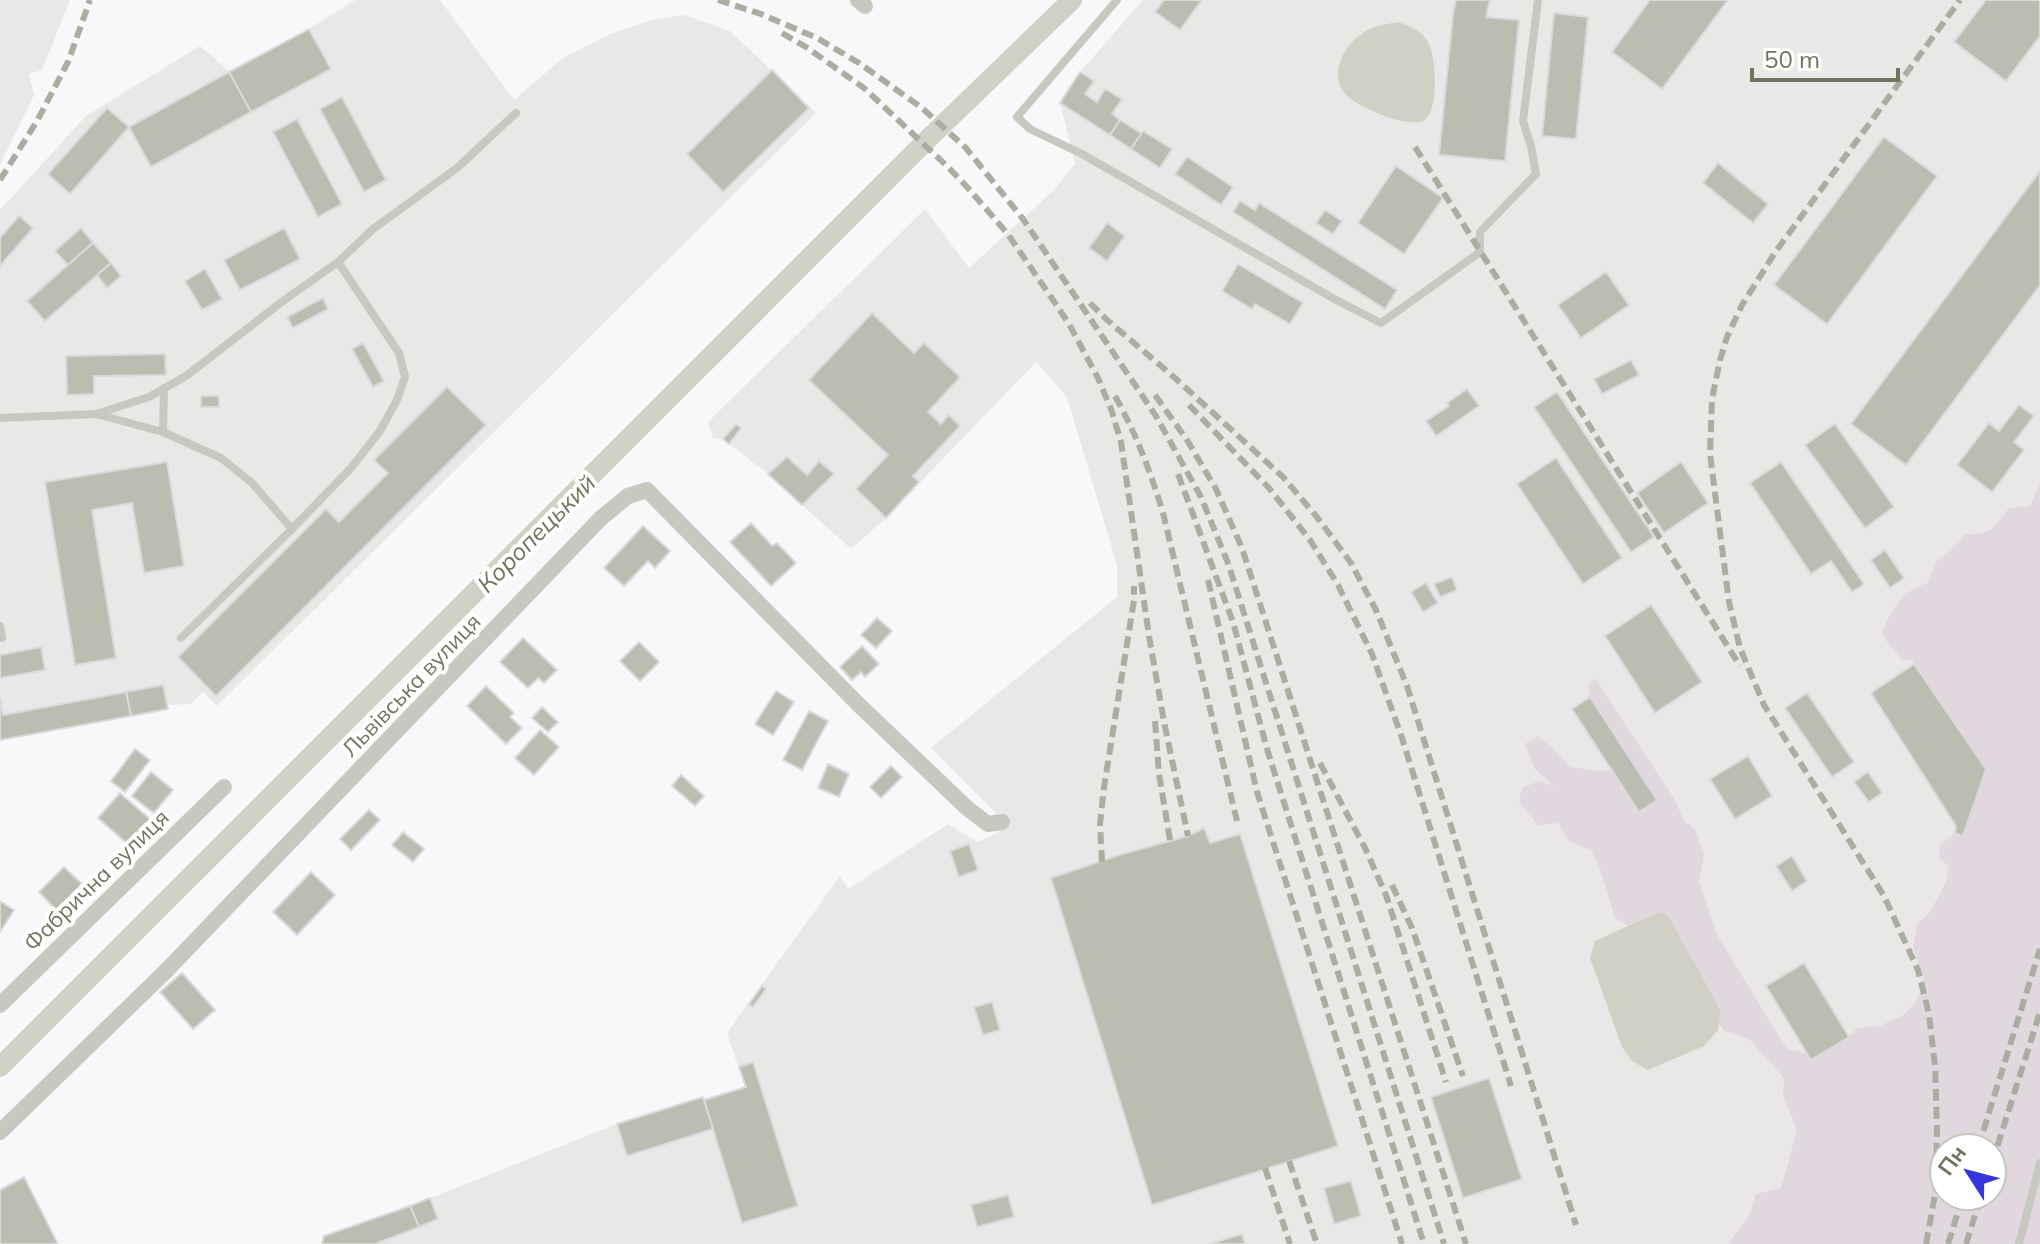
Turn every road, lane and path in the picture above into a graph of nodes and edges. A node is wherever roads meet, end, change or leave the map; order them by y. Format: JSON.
{"nodes":[{"id":1,"x":1117,"y":0,"type":"edge"},
{"id":2,"x":1538,"y":0,"type":"edge"},
{"id":3,"x":516,"y":113,"type":"dead end"},
{"id":4,"x":338,"y":262,"type":"junction"},
{"id":5,"x":164,"y":388,"type":"junction"},
{"id":6,"x":96,"y":414,"type":"junction"},
{"id":7,"x":0,"y":418,"type":"edge"},
{"id":8,"x":163,"y":432,"type":"junction"},
{"id":9,"x":292,"y":529,"type":"junction"},
{"id":10,"x":0,"y":626,"type":"edge"},
{"id":11,"x":2,"y":638,"type":"dead end"},
{"id":12,"x":181,"y":638,"type":"dead end"},
{"id":13,"x":224,"y":787,"type":"dead end"},
{"id":14,"x":1002,"y":822,"type":"dead end"},
{"id":15,"x":0,"y":1005,"type":"edge"},
{"id":16,"x":0,"y":1132,"type":"edge"},
{"id":17,"x":2040,"y":1163,"type":"edge"},
{"id":18,"x":2019,"y":1244,"type":"edge"}],
"edges":[{"from":1,"to":2,"type":"lane"},
{"from":3,"to":4,"type":"lane"},
{"from":4,"to":5,"type":"lane"},
{"from":4,"to":9,"type":"lane"},
{"from":5,"to":6,"type":"lane"},
{"from":5,"to":8,"type":"lane"},
{"from":6,"to":7,"type":"lane"},
{"from":6,"to":8,"type":"lane"},
{"from":8,"to":9,"type":"lane"},
{"from":9,"to":12,"type":"lane"},
{"from":10,"to":11,"type":"lane"},
{"from":13,"to":15,"type":"street","name":"Фабрична вулиця"},
{"from":14,"to":16,"type":"street","name":"Львівська вулиця"},
{"from":17,"to":18,"type":"lane"}]}
